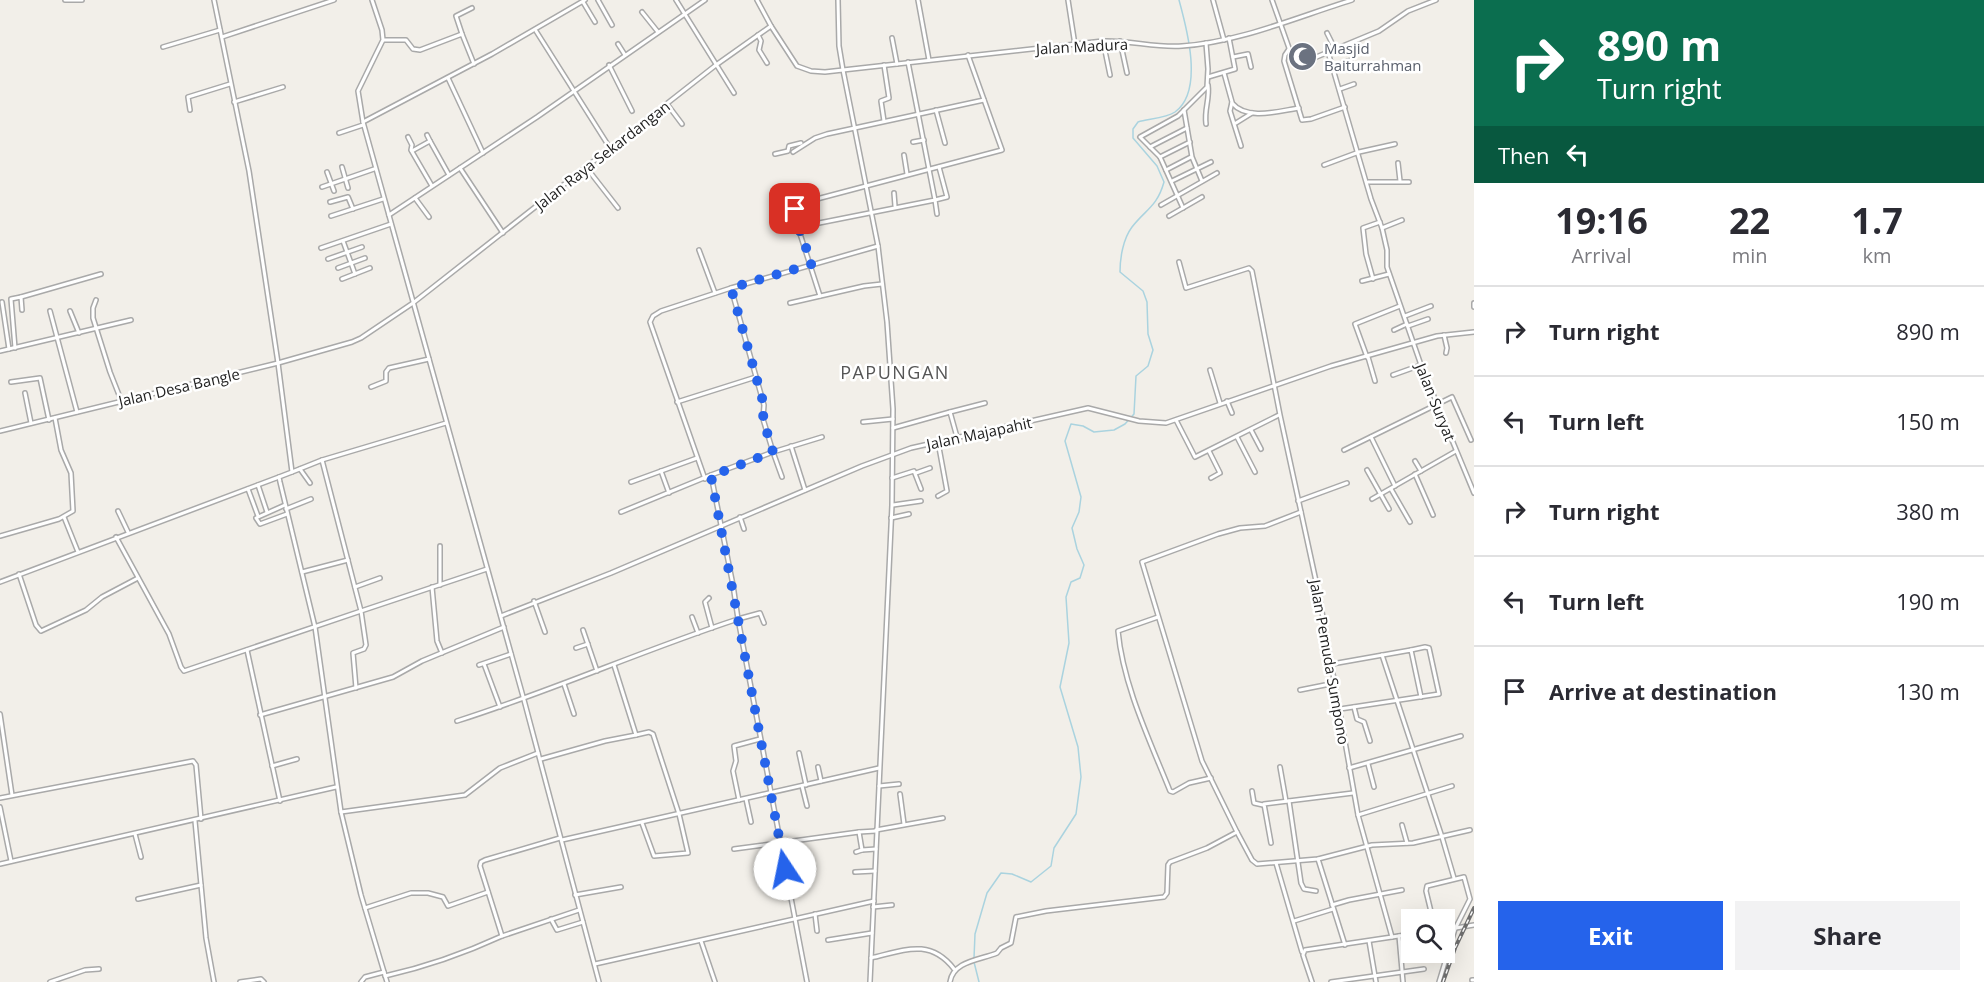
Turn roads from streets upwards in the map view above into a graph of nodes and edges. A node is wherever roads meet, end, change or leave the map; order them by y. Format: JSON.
{"nodes":[{"id":1,"x":65,"y":0,"type":"edge"},
{"id":2,"x":82,"y":0,"type":"edge"},
{"id":3,"x":214,"y":0,"type":"edge"},
{"id":4,"x":334,"y":0,"type":"edge"},
{"id":5,"x":372,"y":0,"type":"edge"},
{"id":6,"x":598,"y":0,"type":"edge"},
{"id":7,"x":676,"y":0,"type":"edge"},
{"id":8,"x":705,"y":0,"type":"edge"},
{"id":9,"x":757,"y":0,"type":"edge"},
{"id":10,"x":838,"y":0,"type":"edge"},
{"id":11,"x":918,"y":0,"type":"edge"},
{"id":12,"x":1068,"y":0,"type":"edge"},
{"id":13,"x":1213,"y":0,"type":"edge"},
{"id":14,"x":1272,"y":0,"type":"edge"},
{"id":15,"x":1352,"y":0,"type":"edge"},
{"id":16,"x":1436,"y":0,"type":"edge"},
{"id":17,"x":584,"y":1,"type":"edge"},
{"id":18,"x":1341,"y":2,"type":"edge"},
{"id":19,"x":472,"y":8,"type":"dead end"},
{"id":20,"x":642,"y":12,"type":"dead end"},
{"id":21,"x":685,"y":14,"type":"junction"},
{"id":22,"x":595,"y":22,"type":"dead end"},
{"id":23,"x":1279,"y":24,"type":"junction"},
{"id":24,"x":612,"y":25,"type":"dead end"},
{"id":25,"x":771,"y":26,"type":"junction"},
{"id":26,"x":220,"y":30,"type":"junction"},
{"id":27,"x":536,"y":30,"type":"junction"},
{"id":28,"x":658,"y":32,"type":"junction"},
{"id":29,"x":1327,"y":33,"type":"dead end"},
{"id":30,"x":462,"y":34,"type":"junction"},
{"id":31,"x":758,"y":35,"type":"junction"},
{"id":32,"x":222,"y":37,"type":"junction"},
{"id":33,"x":892,"y":38,"type":"dead end"},
{"id":34,"x":1229,"y":38,"type":"junction"},
{"id":35,"x":383,"y":40,"type":"junction"},
{"id":36,"x":1224,"y":40,"type":"junction"},
{"id":37,"x":1103,"y":41,"type":"junction"},
{"id":38,"x":1120,"y":41,"type":"junction"},
{"id":39,"x":1206,"y":43,"type":"junction"},
{"id":40,"x":618,"y":44,"type":"dead end"},
{"id":41,"x":1075,"y":45,"type":"junction"},
{"id":42,"x":163,"y":47,"type":"dead end"},
{"id":43,"x":1289,"y":49,"type":"junction"},
{"id":44,"x":1335,"y":49,"type":"junction"},
{"id":45,"x":1328,"y":52,"type":"junction"},
{"id":46,"x":625,"y":55,"type":"junction"},
{"id":47,"x":968,"y":56,"type":"junction"},
{"id":48,"x":1233,"y":57,"type":"junction"},
{"id":49,"x":929,"y":60,"type":"junction"},
{"id":50,"x":1351,"y":60,"type":"dead end"},
{"id":51,"x":908,"y":62,"type":"junction"},
{"id":52,"x":767,"y":63,"type":"dead end"},
{"id":53,"x":474,"y":64,"type":"junction"},
{"id":54,"x":897,"y":64,"type":"junction"},
{"id":55,"x":609,"y":65,"type":"junction"},
{"id":56,"x":716,"y":65,"type":"junction"},
{"id":57,"x":884,"y":65,"type":"junction"},
{"id":58,"x":1251,"y":67,"type":"dead end"},
{"id":59,"x":1333,"y":67,"type":"junction"},
{"id":60,"x":843,"y":70,"type":"junction"},
{"id":61,"x":1127,"y":73,"type":"dead end"},
{"id":62,"x":1224,"y":73,"type":"junction"},
{"id":63,"x":1110,"y":75,"type":"dead end"},
{"id":64,"x":1208,"y":76,"type":"junction"},
{"id":65,"x":447,"y":78,"type":"junction"},
{"id":66,"x":1208,"y":83,"type":"junction"},
{"id":67,"x":230,"y":84,"type":"junction"},
{"id":68,"x":1354,"y":84,"type":"dead end"},
{"id":69,"x":283,"y":87,"type":"dead end"},
{"id":70,"x":1340,"y":89,"type":"junction"},
{"id":71,"x":574,"y":91,"type":"junction"},
{"id":72,"x":734,"y":93,"type":"dead end"},
{"id":73,"x":984,"y":100,"type":"junction"},
{"id":74,"x":234,"y":102,"type":"junction"},
{"id":75,"x":1232,"y":102,"type":"junction"},
{"id":76,"x":667,"y":104,"type":"junction"},
{"id":77,"x":1345,"y":107,"type":"junction"},
{"id":78,"x":1299,"y":108,"type":"junction"},
{"id":79,"x":190,"y":110,"type":"dead end"},
{"id":80,"x":936,"y":110,"type":"junction"},
{"id":81,"x":1184,"y":110,"type":"junction"},
{"id":82,"x":632,"y":111,"type":"dead end"},
{"id":83,"x":919,"y":114,"type":"junction"},
{"id":84,"x":1253,"y":114,"type":"junction"},
{"id":85,"x":884,"y":121,"type":"junction"},
{"id":86,"x":1235,"y":123,"type":"junction"},
{"id":87,"x":363,"y":124,"type":"junction"},
{"id":88,"x":682,"y":124,"type":"dead end"},
{"id":89,"x":1206,"y":124,"type":"dead end"},
{"id":90,"x":854,"y":127,"type":"junction"},
{"id":91,"x":1187,"y":128,"type":"junction"},
{"id":92,"x":339,"y":133,"type":"dead end"},
{"id":93,"x":428,"y":135,"type":"dead end"},
{"id":94,"x":408,"y":137,"type":"dead end"},
{"id":95,"x":924,"y":140,"type":"junction"},
{"id":96,"x":430,"y":141,"type":"junction"},
{"id":97,"x":801,"y":142,"type":"dead end"},
{"id":98,"x":913,"y":142,"type":"dead end"},
{"id":99,"x":1190,"y":142,"type":"junction"},
{"id":100,"x":945,"y":143,"type":"dead end"},
{"id":101,"x":1395,"y":144,"type":"dead end"},
{"id":102,"x":1241,"y":146,"type":"dead end"},
{"id":103,"x":1150,"y":147,"type":"junction"},
{"id":104,"x":610,"y":148,"type":"junction"},
{"id":105,"x":412,"y":151,"type":"junction"},
{"id":106,"x":792,"y":152,"type":"dead end"},
{"id":107,"x":1359,"y":152,"type":"junction"},
{"id":108,"x":483,"y":153,"type":"junction"},
{"id":109,"x":775,"y":154,"type":"dead end"},
{"id":110,"x":904,"y":155,"type":"dead end"},
{"id":111,"x":1160,"y":157,"type":"junction"},
{"id":112,"x":1192,"y":157,"type":"junction"},
{"id":113,"x":1211,"y":162,"type":"dead end"},
{"id":114,"x":1398,"y":163,"type":"dead end"},
{"id":115,"x":1324,"y":165,"type":"dead end"},
{"id":116,"x":342,"y":167,"type":"dead end"},
{"id":117,"x":939,"y":167,"type":"junction"},
{"id":118,"x":460,"y":168,"type":"junction"},
{"id":119,"x":586,"y":168,"type":"junction"},
{"id":120,"x":374,"y":169,"type":"junction"},
{"id":121,"x":1196,"y":169,"type":"junction"},
{"id":122,"x":929,"y":170,"type":"junction"},
{"id":123,"x":1166,"y":170,"type":"junction"},
{"id":124,"x":327,"y":172,"type":"dead end"},
{"id":125,"x":1217,"y":173,"type":"dead end"},
{"id":126,"x":907,"y":174,"type":"junction"},
{"id":127,"x":449,"y":175,"type":"junction"},
{"id":128,"x":346,"y":178,"type":"junction"},
{"id":129,"x":1202,"y":181,"type":"junction"},
{"id":130,"x":1400,"y":181,"type":"junction"},
{"id":131,"x":1172,"y":182,"type":"junction"},
{"id":132,"x":1368,"y":182,"type":"junction"},
{"id":133,"x":1409,"y":182,"type":"dead end"},
{"id":134,"x":331,"y":183,"type":"junction"},
{"id":135,"x":432,"y":186,"type":"junction"},
{"id":136,"x":866,"y":186,"type":"junction"},
{"id":137,"x":322,"y":187,"type":"dead end"},
{"id":138,"x":348,"y":188,"type":"dead end"},
{"id":139,"x":334,"y":191,"type":"dead end"},
{"id":140,"x":894,"y":193,"type":"dead end"},
{"id":141,"x":1176,"y":195,"type":"junction"},
{"id":142,"x":1202,"y":197,"type":"dead end"},
{"id":143,"x":415,"y":198,"type":"junction"},
{"id":144,"x":383,"y":199,"type":"junction"},
{"id":145,"x":934,"y":200,"type":"junction"},
{"id":146,"x":330,"y":202,"type":"dead end"},
{"id":147,"x":1161,"y":205,"type":"dead end"},
{"id":148,"x":895,"y":206,"type":"junction"},
{"id":149,"x":618,"y":208,"type":"dead end"},
{"id":150,"x":1182,"y":208,"type":"junction"},
{"id":151,"x":353,"y":209,"type":"junction"},
{"id":152,"x":871,"y":212,"type":"junction"},
{"id":153,"x":937,"y":214,"type":"dead end"},
{"id":154,"x":331,"y":216,"type":"dead end"},
{"id":155,"x":388,"y":216,"type":"junction"},
{"id":156,"x":1169,"y":216,"type":"dead end"},
{"id":157,"x":429,"y":217,"type":"dead end"},
{"id":158,"x":1402,"y":220,"type":"dead end"},
{"id":159,"x":1380,"y":222,"type":"junction"},
{"id":160,"x":391,"y":224,"type":"junction"},
{"id":161,"x":799,"y":227,"type":"junction"},
{"id":162,"x":1382,"y":228,"type":"junction"},
{"id":163,"x":503,"y":233,"type":"junction"},
{"id":164,"x":343,"y":241,"type":"junction"},
{"id":165,"x":878,"y":246,"type":"junction"},
{"id":166,"x":362,"y":247,"type":"dead end"},
{"id":167,"x":321,"y":248,"type":"dead end"},
{"id":168,"x":699,"y":250,"type":"dead end"},
{"id":169,"x":347,"y":252,"type":"junction"},
{"id":170,"x":365,"y":258,"type":"dead end"},
{"id":171,"x":328,"y":259,"type":"dead end"},
{"id":172,"x":1179,"y":262,"type":"dead end"},
{"id":173,"x":351,"y":263,"type":"junction"},
{"id":174,"x":812,"y":264,"type":"junction"},
{"id":175,"x":338,"y":268,"type":"dead end"},
{"id":176,"x":370,"y":268,"type":"dead end"},
{"id":177,"x":101,"y":274,"type":"dead end"},
{"id":178,"x":355,"y":274,"type":"junction"},
{"id":179,"x":1389,"y":274,"type":"junction"},
{"id":180,"x":342,"y":279,"type":"dead end"},
{"id":181,"x":1373,"y":279,"type":"junction"},
{"id":182,"x":1362,"y":281,"type":"dead end"},
{"id":183,"x":882,"y":284,"type":"junction"},
{"id":184,"x":731,"y":288,"type":"junction"},
{"id":185,"x":715,"y":293,"type":"junction"},
{"id":186,"x":820,"y":296,"type":"junction"},
{"id":187,"x":21,"y":297,"type":"junction"},
{"id":188,"x":11,"y":299,"type":"junction"},
{"id":189,"x":96,"y":300,"type":"dead end"},
{"id":190,"x":1,"y":302,"type":"edge"},
{"id":191,"x":413,"y":303,"type":"junction"},
{"id":192,"x":790,"y":303,"type":"dead end"},
{"id":193,"x":1400,"y":306,"type":"junction"},
{"id":194,"x":1431,"y":306,"type":"dead end"},
{"id":195,"x":22,"y":310,"type":"dead end"},
{"id":196,"x":50,"y":311,"type":"dead end"},
{"id":197,"x":70,"y":311,"type":"dead end"},
{"id":198,"x":1404,"y":316,"type":"junction"},
{"id":199,"x":1428,"y":319,"type":"dead end"},
{"id":200,"x":131,"y":320,"type":"dead end"},
{"id":201,"x":1407,"y":325,"type":"junction"},
{"id":202,"x":97,"y":328,"type":"junction"},
{"id":203,"x":1394,"y":330,"type":"dead end"},
{"id":204,"x":1474,"y":332,"type":"edge"},
{"id":205,"x":79,"y":333,"type":"junction"},
{"id":206,"x":1444,"y":335,"type":"junction"},
{"id":207,"x":57,"y":338,"type":"junction"},
{"id":208,"x":356,"y":341,"type":"joint"},
{"id":209,"x":1413,"y":343,"type":"junction"},
{"id":210,"x":15,"y":348,"type":"junction"},
{"id":211,"x":9,"y":349,"type":"junction"},
{"id":212,"x":0,"y":351,"type":"edge"},
{"id":213,"x":1446,"y":353,"type":"dead end"},
{"id":214,"x":1367,"y":357,"type":"junction"},
{"id":215,"x":429,"y":359,"type":"junction"},
{"id":216,"x":278,"y":363,"type":"junction"},
{"id":217,"x":1422,"y":365,"type":"junction"},
{"id":218,"x":1210,"y":370,"type":"dead end"},
{"id":219,"x":1393,"y":375,"type":"dead end"},
{"id":220,"x":756,"y":377,"type":"junction"},
{"id":221,"x":1375,"y":381,"type":"dead end"},
{"id":222,"x":11,"y":382,"type":"dead end"},
{"id":223,"x":1274,"y":385,"type":"junction"},
{"id":224,"x":371,"y":387,"type":"dead end"},
{"id":225,"x":26,"y":393,"type":"dead end"},
{"id":226,"x":122,"y":400,"type":"junction"},
{"id":227,"x":1227,"y":401,"type":"junction"},
{"id":228,"x":677,"y":402,"type":"junction"},
{"id":229,"x":985,"y":403,"type":"dead end"},
{"id":230,"x":1220,"y":403,"type":"junction"},
{"id":231,"x":1437,"y":405,"type":"junction"},
{"id":232,"x":76,"y":412,"type":"junction"},
{"id":233,"x":950,"y":412,"type":"junction"},
{"id":234,"x":1232,"y":413,"type":"dead end"},
{"id":235,"x":1280,"y":415,"type":"junction"},
{"id":236,"x":55,"y":418,"type":"junction"},
{"id":237,"x":893,"y":419,"type":"junction"},
{"id":238,"x":49,"y":420,"type":"junction"},
{"id":239,"x":1176,"y":420,"type":"junction"},
{"id":240,"x":863,"y":422,"type":"dead end"},
{"id":241,"x":447,"y":423,"type":"junction"},
{"id":242,"x":31,"y":424,"type":"junction"},
{"id":243,"x":893,"y":428,"type":"junction"},
{"id":244,"x":1251,"y":430,"type":"junction"},
{"id":245,"x":0,"y":431,"type":"edge"},
{"id":246,"x":1371,"y":436,"type":"junction"},
{"id":247,"x":822,"y":437,"type":"dead end"},
{"id":248,"x":957,"y":437,"type":"junction"},
{"id":249,"x":1237,"y":437,"type":"junction"},
{"id":250,"x":1470,"y":440,"type":"dead end"},
{"id":251,"x":938,"y":442,"type":"junction"},
{"id":252,"x":791,"y":446,"type":"junction"},
{"id":253,"x":1261,"y":449,"type":"dead end"},
{"id":254,"x":1344,"y":450,"type":"dead end"},
{"id":255,"x":1209,"y":451,"type":"junction"},
{"id":256,"x":1456,"y":451,"type":"junction"},
{"id":257,"x":773,"y":452,"type":"junction"},
{"id":258,"x":893,"y":455,"type":"junction"},
{"id":259,"x":697,"y":458,"type":"junction"},
{"id":260,"x":322,"y":460,"type":"junction"},
{"id":261,"x":1415,"y":461,"type":"dead end"},
{"id":262,"x":930,"y":468,"type":"dead end"},
{"id":263,"x":300,"y":469,"type":"junction"},
{"id":264,"x":1367,"y":470,"type":"dead end"},
{"id":265,"x":661,"y":471,"type":"junction"},
{"id":266,"x":1421,"y":471,"type":"junction"},
{"id":267,"x":292,"y":472,"type":"junction"},
{"id":268,"x":1255,"y":472,"type":"dead end"},
{"id":269,"x":916,"y":473,"type":"junction"},
{"id":270,"x":1415,"y":474,"type":"junction"},
{"id":271,"x":711,"y":476,"type":"junction"},
{"id":272,"x":279,"y":477,"type":"junction"},
{"id":273,"x":782,"y":477,"type":"dead end"},
{"id":274,"x":705,"y":478,"type":"junction"},
{"id":275,"x":892,"y":478,"type":"junction"},
{"id":276,"x":1211,"y":478,"type":"dead end"},
{"id":277,"x":631,"y":482,"type":"dead end"},
{"id":278,"x":310,"y":483,"type":"dead end"},
{"id":279,"x":1347,"y":483,"type":"dead end"},
{"id":280,"x":258,"y":485,"type":"junction"},
{"id":281,"x":1395,"y":486,"type":"junction"},
{"id":282,"x":248,"y":489,"type":"junction"},
{"id":283,"x":921,"y":489,"type":"dead end"},
{"id":284,"x":1391,"y":489,"type":"junction"},
{"id":285,"x":805,"y":490,"type":"junction"},
{"id":286,"x":669,"y":493,"type":"junction"},
{"id":287,"x":1474,"y":493,"type":"edge"},
{"id":288,"x":1380,"y":495,"type":"junction"},
{"id":289,"x":938,"y":496,"type":"dead end"},
{"id":290,"x":1372,"y":499,"type":"dead end"},
{"id":291,"x":311,"y":500,"type":"dead end"},
{"id":292,"x":921,"y":501,"type":"dead end"},
{"id":293,"x":1299,"y":501,"type":"junction"},
{"id":294,"x":892,"y":505,"type":"junction"},
{"id":295,"x":286,"y":509,"type":"junction"},
{"id":296,"x":1389,"y":509,"type":"dead end"},
{"id":297,"x":118,"y":511,"type":"dead end"},
{"id":298,"x":267,"y":512,"type":"junction"},
{"id":299,"x":621,"y":512,"type":"dead end"},
{"id":300,"x":1301,"y":512,"type":"junction"},
{"id":301,"x":909,"y":514,"type":"dead end"},
{"id":302,"x":1433,"y":515,"type":"dead end"},
{"id":303,"x":258,"y":516,"type":"junction"},
{"id":304,"x":64,"y":517,"type":"junction"},
{"id":305,"x":740,"y":517,"type":"junction"},
{"id":306,"x":891,"y":518,"type":"junction"},
{"id":307,"x":1410,"y":522,"type":"dead end"},
{"id":308,"x":722,"y":525,"type":"junction"},
{"id":309,"x":744,"y":529,"type":"dead end"},
{"id":310,"x":128,"y":532,"type":"junction"},
{"id":311,"x":0,"y":536,"type":"edge"},
{"id":312,"x":116,"y":537,"type":"junction"},
{"id":313,"x":440,"y":546,"type":"dead end"},
{"id":314,"x":78,"y":552,"type":"junction"},
{"id":315,"x":348,"y":560,"type":"junction"},
{"id":316,"x":487,"y":569,"type":"junction"},
{"id":317,"x":302,"y":572,"type":"junction"},
{"id":318,"x":19,"y":574,"type":"junction"},
{"id":319,"x":138,"y":578,"type":"junction"},
{"id":320,"x":380,"y":578,"type":"dead end"},
{"id":321,"x":0,"y":582,"type":"edge"},
{"id":322,"x":440,"y":585,"type":"junction"},
{"id":323,"x":355,"y":587,"type":"junction"},
{"id":324,"x":432,"y":587,"type":"junction"},
{"id":325,"x":709,"y":598,"type":"dead end"},
{"id":326,"x":534,"y":601,"type":"junction"},
{"id":327,"x":361,"y":611,"type":"junction"},
{"id":328,"x":501,"y":616,"type":"junction"},
{"id":329,"x":693,"y":617,"type":"dead end"},
{"id":330,"x":1158,"y":617,"type":"junction"},
{"id":331,"x":738,"y":620,"type":"junction"},
{"id":332,"x":764,"y":623,"type":"dead end"},
{"id":333,"x":315,"y":627,"type":"junction"},
{"id":334,"x":504,"y":627,"type":"junction"},
{"id":335,"x":712,"y":628,"type":"junction"},
{"id":336,"x":583,"y":630,"type":"dead end"},
{"id":337,"x":545,"y":632,"type":"dead end"},
{"id":338,"x":698,"y":633,"type":"junction"},
{"id":339,"x":588,"y":644,"type":"junction"},
{"id":340,"x":576,"y":648,"type":"dead end"},
{"id":341,"x":247,"y":650,"type":"junction"},
{"id":342,"x":1411,"y":650,"type":"junction"},
{"id":343,"x":442,"y":653,"type":"junction"},
{"id":344,"x":511,"y":654,"type":"junction"},
{"id":345,"x":1382,"y":655,"type":"junction"},
{"id":346,"x":1332,"y":664,"type":"junction"},
{"id":347,"x":614,"y":665,"type":"junction"},
{"id":348,"x":597,"y":671,"type":"junction"},
{"id":349,"x":1335,"y":683,"type":"junction"},
{"id":350,"x":564,"y":684,"type":"junction"},
{"id":351,"x":356,"y":688,"type":"junction"},
{"id":352,"x":1300,"y":690,"type":"dead end"},
{"id":353,"x":325,"y":696,"type":"junction"},
{"id":354,"x":1421,"y":698,"type":"junction"},
{"id":355,"x":524,"y":700,"type":"junction"},
{"id":356,"x":1397,"y":702,"type":"junction"},
{"id":357,"x":1354,"y":707,"type":"junction"},
{"id":358,"x":500,"y":708,"type":"junction"},
{"id":359,"x":1340,"y":709,"type":"junction"},
{"id":360,"x":0,"y":714,"type":"edge"},
{"id":361,"x":574,"y":714,"type":"dead end"},
{"id":362,"x":260,"y":715,"type":"junction"},
{"id":363,"x":457,"y":721,"type":"dead end"},
{"id":364,"x":636,"y":735,"type":"junction"},
{"id":365,"x":1461,"y":736,"type":"dead end"},
{"id":366,"x":760,"y":739,"type":"junction"},
{"id":367,"x":1370,"y":741,"type":"dead end"},
{"id":368,"x":1413,"y":751,"type":"junction"},
{"id":369,"x":538,"y":753,"type":"junction"},
{"id":370,"x":799,"y":753,"type":"dead end"},
{"id":371,"x":297,"y":759,"type":"dead end"},
{"id":372,"x":540,"y":760,"type":"junction"},
{"id":373,"x":1368,"y":764,"type":"junction"},
{"id":374,"x":272,"y":766,"type":"junction"},
{"id":375,"x":818,"y":767,"type":"dead end"},
{"id":376,"x":1280,"y":767,"type":"dead end"},
{"id":377,"x":879,"y":768,"type":"junction"},
{"id":378,"x":1349,"y":768,"type":"junction"},
{"id":379,"x":1211,"y":778,"type":"junction"},
{"id":380,"x":821,"y":782,"type":"junction"},
{"id":381,"x":899,"y":784,"type":"dead end"},
{"id":382,"x":804,"y":785,"type":"junction"},
{"id":383,"x":879,"y":786,"type":"junction"},
{"id":384,"x":1452,"y":786,"type":"dead end"},
{"id":385,"x":1374,"y":787,"type":"dead end"},
{"id":386,"x":336,"y":788,"type":"junction"},
{"id":387,"x":1252,"y":791,"type":"dead end"},
{"id":388,"x":770,"y":793,"type":"junction"},
{"id":389,"x":1353,"y":793,"type":"junction"},
{"id":390,"x":900,"y":794,"type":"dead end"},
{"id":391,"x":1427,"y":794,"type":"junction"},
{"id":392,"x":12,"y":795,"type":"junction"},
{"id":393,"x":0,"y":798,"type":"edge"},
{"id":394,"x":746,"y":799,"type":"junction"},
{"id":395,"x":739,"y":800,"type":"junction"},
{"id":396,"x":280,"y":801,"type":"junction"},
{"id":397,"x":1288,"y":801,"type":"junction"},
{"id":398,"x":1263,"y":805,"type":"junction"},
{"id":399,"x":0,"y":807,"type":"edge"},
{"id":400,"x":807,"y":807,"type":"dead end"},
{"id":401,"x":340,"y":812,"type":"junction"},
{"id":402,"x":679,"y":814,"type":"junction"},
{"id":403,"x":1358,"y":814,"type":"junction"},
{"id":404,"x":943,"y":818,"type":"dead end"},
{"id":405,"x":201,"y":819,"type":"junction"},
{"id":406,"x":195,"y":820,"type":"junction"},
{"id":407,"x":751,"y":822,"type":"dead end"},
{"id":408,"x":642,"y":823,"type":"junction"},
{"id":409,"x":904,"y":824,"type":"junction"},
{"id":410,"x":1402,"y":825,"type":"dead end"},
{"id":411,"x":876,"y":830,"type":"junction"},
{"id":412,"x":1470,"y":830,"type":"dead end"},
{"id":413,"x":859,"y":832,"type":"junction"},
{"id":414,"x":1237,"y":832,"type":"junction"},
{"id":415,"x":135,"y":834,"type":"junction"},
{"id":416,"x":1443,"y":837,"type":"junction"},
{"id":417,"x":561,"y":839,"type":"junction"},
{"id":418,"x":1271,"y":843,"type":"dead end"},
{"id":419,"x":1407,"y":843,"type":"junction"},
{"id":420,"x":780,"y":844,"type":"junction"},
{"id":421,"x":1366,"y":847,"type":"junction"},
{"id":422,"x":734,"y":849,"type":"dead end"},
{"id":423,"x":876,"y":849,"type":"junction"},
{"id":424,"x":862,"y":850,"type":"junction"},
{"id":425,"x":856,"y":852,"type":"dead end"},
{"id":426,"x":141,"y":858,"type":"dead end"},
{"id":427,"x":1318,"y":859,"type":"junction"},
{"id":428,"x":1298,"y":860,"type":"junction"},
{"id":429,"x":12,"y":862,"type":"junction"},
{"id":430,"x":1276,"y":863,"type":"junction"},
{"id":431,"x":0,"y":864,"type":"edge"},
{"id":432,"x":855,"y":872,"type":"dead end"},
{"id":433,"x":875,"y":872,"type":"junction"},
{"id":434,"x":1454,"y":878,"type":"junction"},
{"id":435,"x":201,"y":885,"type":"junction"},
{"id":436,"x":621,"y":887,"type":"dead end"},
{"id":437,"x":1402,"y":890,"type":"dead end"},
{"id":438,"x":1316,"y":891,"type":"dead end"},
{"id":439,"x":488,"y":892,"type":"junction"},
{"id":440,"x":575,"y":895,"type":"junction"},
{"id":441,"x":1380,"y":895,"type":"junction"},
{"id":442,"x":138,"y":899,"type":"dead end"},
{"id":443,"x":874,"y":901,"type":"junction"},
{"id":444,"x":892,"y":905,"type":"dead end"},
{"id":445,"x":873,"y":907,"type":"junction"},
{"id":446,"x":1332,"y":907,"type":"junction"},
{"id":447,"x":365,"y":908,"type":"junction"},
{"id":448,"x":1431,"y":909,"type":"edge"},
{"id":449,"x":579,"y":910,"type":"junction"},
{"id":450,"x":815,"y":914,"type":"junction"},
{"id":451,"x":796,"y":918,"type":"junction"},
{"id":452,"x":551,"y":919,"type":"junction"},
{"id":453,"x":1294,"y":921,"type":"junction"},
{"id":454,"x":583,"y":922,"type":"junction"},
{"id":455,"x":1474,"y":925,"type":"edge"},
{"id":456,"x":1455,"y":928,"type":"joint"},
{"id":457,"x":818,"y":931,"type":"dead end"},
{"id":458,"x":872,"y":933,"type":"junction"},
{"id":459,"x":502,"y":936,"type":"junction"},
{"id":460,"x":1399,"y":936,"type":"joint"},
{"id":461,"x":1392,"y":937,"type":"junction"},
{"id":462,"x":828,"y":940,"type":"dead end"},
{"id":463,"x":700,"y":941,"type":"junction"},
{"id":464,"x":1369,"y":941,"type":"junction"},
{"id":465,"x":1345,"y":945,"type":"junction"},
{"id":466,"x":1302,"y":952,"type":"junction"},
{"id":467,"x":871,"y":958,"type":"junction"},
{"id":468,"x":1445,"y":963,"type":"edge"},
{"id":469,"x":595,"y":964,"type":"junction"},
{"id":470,"x":99,"y":969,"type":"dead end"},
{"id":471,"x":955,"y":969,"type":"junction"},
{"id":472,"x":1424,"y":969,"type":"dead end"},
{"id":473,"x":1403,"y":970,"type":"junction"},
{"id":474,"x":384,"y":974,"type":"junction"},
{"id":475,"x":1375,"y":975,"type":"junction"},
{"id":476,"x":1354,"y":980,"type":"edge"},
{"id":477,"x":50,"y":982,"type":"edge"},
{"id":478,"x":214,"y":982,"type":"edge"},
{"id":479,"x":240,"y":982,"type":"edge"},
{"id":480,"x":264,"y":982,"type":"edge"},
{"id":481,"x":361,"y":982,"type":"edge"},
{"id":482,"x":387,"y":982,"type":"edge"},
{"id":483,"x":599,"y":982,"type":"edge"},
{"id":484,"x":715,"y":982,"type":"edge"},
{"id":485,"x":807,"y":982,"type":"edge"},
{"id":486,"x":870,"y":982,"type":"edge"},
{"id":487,"x":950,"y":982,"type":"edge"},
{"id":488,"x":1312,"y":982,"type":"edge"},
{"id":489,"x":1331,"y":982,"type":"edge"},
{"id":490,"x":1377,"y":982,"type":"edge"},
{"id":491,"x":1403,"y":982,"type":"edge"},
{"id":492,"x":1439,"y":982,"type":"edge"}],
"edges":[{"from":1,"to":2,"type":"street"},
{"from":3,"to":26,"type":"street"},
{"from":4,"to":32,"type":"street"},
{"from":5,"to":35,"type":"street"},
{"from":6,"to":24,"type":"street"},
{"from":7,"to":21,"type":"street"},
{"from":8,"to":21,"type":"street"},
{"from":9,"to":25,"type":"street"},
{"from":10,"to":60,"type":"street"},
{"from":11,"to":49,"type":"street"},
{"from":12,"to":41,"type":"street"},
{"from":13,"to":36,"type":"street"},
{"from":14,"to":23,"type":"street"},
{"from":15,"to":18,"type":"street","name":"Jalan Madura"},
{"from":16,"to":44,"type":"street"},
{"from":17,"to":22,"type":"street"},
{"from":17,"to":27,"type":"street"},
{"from":18,"to":23,"type":"street","name":"Jalan Madura"},
{"from":19,"to":30,"type":"street"},
{"from":20,"to":28,"type":"street"},
{"from":21,"to":28,"type":"street"},
{"from":21,"to":56,"type":"street"},
{"from":23,"to":34,"type":"street","name":"Jalan Madura"},
{"from":23,"to":43,"type":"street"},
{"from":25,"to":31,"type":"street","name":"Jalan Raya Sekardangan"},
{"from":25,"to":60,"type":"street"},
{"from":26,"to":32,"type":"street"},
{"from":26,"to":42,"type":"street"},
{"from":27,"to":53,"type":"street"},
{"from":27,"to":71,"type":"street"},
{"from":28,"to":46,"type":"street"},
{"from":29,"to":44,"type":"street"},
{"from":30,"to":35,"type":"street"},
{"from":30,"to":53,"type":"street"},
{"from":31,"to":52,"type":"street"},
{"from":31,"to":56,"type":"street","name":"Jalan Raya Sekardangan"},
{"from":32,"to":67,"type":"street"},
{"from":33,"to":54,"type":"street"},
{"from":34,"to":36,"type":"street","name":"Jalan Madura"},
{"from":34,"to":48,"type":"street"},
{"from":35,"to":87,"type":"street"},
{"from":36,"to":39,"type":"street","name":"Jalan Madura"},
{"from":37,"to":38,"type":"street","name":"Jalan Madura"},
{"from":37,"to":41,"type":"street","name":"Jalan Madura"},
{"from":37,"to":63,"type":"street"},
{"from":38,"to":39,"type":"street","name":"Jalan Madura"},
{"from":38,"to":61,"type":"street"},
{"from":39,"to":64,"type":"street"},
{"from":40,"to":46,"type":"street"},
{"from":41,"to":47,"type":"street","name":"Jalan Madura"},
{"from":43,"to":45,"type":"street"},
{"from":43,"to":78,"type":"street"},
{"from":44,"to":45,"type":"street"},
{"from":45,"to":59,"type":"street","name":"Jalan Suryat"},
{"from":46,"to":55,"type":"street"},
{"from":47,"to":49,"type":"street","name":"Jalan Madura"},
{"from":47,"to":73,"type":"street"},
{"from":48,"to":58,"type":"street"},
{"from":48,"to":62,"type":"street"},
{"from":49,"to":51,"type":"street","name":"Jalan Madura"},
{"from":50,"to":59,"type":"street"},
{"from":51,"to":54,"type":"street","name":"Jalan Madura"},
{"from":51,"to":83,"type":"street"},
{"from":53,"to":65,"type":"street"},
{"from":54,"to":57,"type":"street","name":"Jalan Madura"},
{"from":55,"to":71,"type":"street"},
{"from":55,"to":82,"type":"street"},
{"from":56,"to":72,"type":"street"},
{"from":56,"to":76,"type":"street","name":"Jalan Raya Sekardangan"},
{"from":57,"to":60,"type":"street","name":"Jalan Madura"},
{"from":57,"to":85,"type":"street"},
{"from":59,"to":70,"type":"street","name":"Jalan Suryat"},
{"from":60,"to":90,"type":"street"},
{"from":62,"to":64,"type":"street"},
{"from":62,"to":75,"type":"street"},
{"from":64,"to":66,"type":"street"},
{"from":65,"to":87,"type":"street"},
{"from":65,"to":108,"type":"street"},
{"from":66,"to":81,"type":"street"},
{"from":66,"to":89,"type":"street"},
{"from":67,"to":74,"type":"street"},
{"from":67,"to":79,"type":"street"},
{"from":68,"to":70,"type":"street"},
{"from":69,"to":74,"type":"street"},
{"from":70,"to":77,"type":"street","name":"Jalan Suryat"},
{"from":71,"to":104,"type":"street"},
{"from":71,"to":108,"type":"street"},
{"from":73,"to":80,"type":"street"},
{"from":73,"to":117,"type":"street"},
{"from":74,"to":216,"type":"street"},
{"from":75,"to":84,"type":"street"},
{"from":75,"to":86,"type":"street"},
{"from":76,"to":88,"type":"street"},
{"from":76,"to":104,"type":"street","name":"Jalan Raya Sekardangan"},
{"from":77,"to":78,"type":"street"},
{"from":77,"to":107,"type":"street","name":"Jalan Suryat"},
{"from":78,"to":84,"type":"street"},
{"from":80,"to":83,"type":"street"},
{"from":80,"to":100,"type":"street"},
{"from":81,"to":91,"type":"street"},
{"from":81,"to":103,"type":"street"},
{"from":83,"to":85,"type":"street"},
{"from":83,"to":95,"type":"street"},
{"from":84,"to":86,"type":"street"},
{"from":85,"to":90,"type":"street"},
{"from":86,"to":102,"type":"street"},
{"from":87,"to":92,"type":"street"},
{"from":87,"to":120,"type":"street"},
{"from":90,"to":106,"type":"street"},
{"from":90,"to":136,"type":"street"},
{"from":91,"to":99,"type":"street"},
{"from":91,"to":103,"type":"street"},
{"from":93,"to":96,"type":"street"},
{"from":94,"to":105,"type":"street"},
{"from":95,"to":98,"type":"street"},
{"from":95,"to":122,"type":"street"},
{"from":96,"to":105,"type":"street"},
{"from":96,"to":127,"type":"street"},
{"from":97,"to":109,"type":"street"},
{"from":99,"to":111,"type":"street"},
{"from":99,"to":112,"type":"street"},
{"from":101,"to":107,"type":"street"},
{"from":103,"to":111,"type":"street"},
{"from":104,"to":119,"type":"street","name":"Jalan Raya Sekardangan"},
{"from":105,"to":135,"type":"street"},
{"from":107,"to":115,"type":"street"},
{"from":107,"to":132,"type":"street","name":"Jalan Suryat"},
{"from":108,"to":118,"type":"street"},
{"from":110,"to":126,"type":"street"},
{"from":111,"to":123,"type":"street"},
{"from":112,"to":121,"type":"street"},
{"from":112,"to":123,"type":"street"},
{"from":113,"to":121,"type":"street"},
{"from":114,"to":130,"type":"street"},
{"from":116,"to":128,"type":"street"},
{"from":117,"to":122,"type":"street"},
{"from":117,"to":145,"type":"street"},
{"from":118,"to":127,"type":"street"},
{"from":118,"to":163,"type":"street"},
{"from":119,"to":149,"type":"street"},
{"from":119,"to":163,"type":"street","name":"Jalan Raya Sekardangan"},
{"from":120,"to":128,"type":"street"},
{"from":120,"to":144,"type":"street"},
{"from":121,"to":129,"type":"street"},
{"from":121,"to":131,"type":"street"},
{"from":122,"to":126,"type":"street"},
{"from":122,"to":145,"type":"street"},
{"from":123,"to":131,"type":"street"},
{"from":124,"to":134,"type":"street"},
{"from":125,"to":129,"type":"street"},
{"from":126,"to":136,"type":"street"},
{"from":127,"to":135,"type":"street"},
{"from":128,"to":134,"type":"street"},
{"from":128,"to":138,"type":"street"},
{"from":129,"to":141,"type":"street"},
{"from":130,"to":132,"type":"street"},
{"from":130,"to":133,"type":"street"},
{"from":131,"to":141,"type":"street"},
{"from":132,"to":159,"type":"street","name":"Jalan Suryat"},
{"from":134,"to":137,"type":"street"},
{"from":134,"to":139,"type":"street"},
{"from":135,"to":143,"type":"street"},
{"from":136,"to":152,"type":"street"},
{"from":136,"to":161,"type":"street"},
{"from":140,"to":148,"type":"street"},
{"from":141,"to":147,"type":"street"},
{"from":141,"to":150,"type":"street"},
{"from":142,"to":150,"type":"street"},
{"from":143,"to":155,"type":"street"},
{"from":143,"to":157,"type":"street"},
{"from":144,"to":151,"type":"street"},
{"from":144,"to":155,"type":"street"},
{"from":145,"to":148,"type":"street"},
{"from":145,"to":153,"type":"street"},
{"from":146,"to":151,"type":"street"},
{"from":148,"to":152,"type":"street"},
{"from":150,"to":156,"type":"street"},
{"from":151,"to":154,"type":"street"},
{"from":152,"to":161,"type":"street"},
{"from":152,"to":165,"type":"street"},
{"from":155,"to":160,"type":"street"},
{"from":158,"to":162,"type":"street"},
{"from":159,"to":162,"type":"street","name":"Jalan Suryat"},
{"from":159,"to":181,"type":"street"},
{"from":160,"to":164,"type":"street"},
{"from":160,"to":191,"type":"street"},
{"from":161,"to":174,"type":"street"},
{"from":162,"to":179,"type":"street","name":"Jalan Suryat"},
{"from":163,"to":191,"type":"street","name":"Jalan Raya Sekardangan"},
{"from":164,"to":167,"type":"street"},
{"from":164,"to":169,"type":"street"},
{"from":165,"to":174,"type":"street"},
{"from":165,"to":183,"type":"street"},
{"from":166,"to":169,"type":"street"},
{"from":168,"to":185,"type":"street"},
{"from":169,"to":171,"type":"street"},
{"from":169,"to":173,"type":"street"},
{"from":170,"to":173,"type":"street"},
{"from":172,"to":223,"type":"street","name":"Jalan Pemuda Sumpono"},
{"from":173,"to":175,"type":"street"},
{"from":173,"to":178,"type":"street"},
{"from":174,"to":184,"type":"street"},
{"from":174,"to":186,"type":"street"},
{"from":176,"to":178,"type":"street"},
{"from":177,"to":187,"type":"street"},
{"from":178,"to":180,"type":"street"},
{"from":179,"to":181,"type":"street"},
{"from":179,"to":193,"type":"street","name":"Jalan Suryat"},
{"from":181,"to":182,"type":"street"},
{"from":183,"to":186,"type":"street"},
{"from":183,"to":237,"type":"street"},
{"from":184,"to":185,"type":"street"},
{"from":184,"to":220,"type":"street"},
{"from":185,"to":228,"type":"street"},
{"from":186,"to":192,"type":"street"},
{"from":187,"to":188,"type":"street"},
{"from":187,"to":195,"type":"street"},
{"from":188,"to":190,"type":"street"},
{"from":188,"to":210,"type":"street"},
{"from":189,"to":202,"type":"street"},
{"from":190,"to":211,"type":"street"},
{"from":191,"to":208,"type":"street","name":"Jalan Raya Sekardangan"},
{"from":191,"to":215,"type":"street"},
{"from":193,"to":198,"type":"street","name":"Jalan Suryat"},
{"from":193,"to":214,"type":"street"},
{"from":194,"to":198,"type":"street"},
{"from":196,"to":207,"type":"street"},
{"from":197,"to":205,"type":"street"},
{"from":198,"to":201,"type":"street","name":"Jalan Suryat"},
{"from":199,"to":201,"type":"street"},
{"from":200,"to":202,"type":"street"},
{"from":201,"to":203,"type":"street"},
{"from":201,"to":209,"type":"street","name":"Jalan Suryat"},
{"from":202,"to":205,"type":"street"},
{"from":202,"to":226,"type":"street"},
{"from":204,"to":206,"type":"street","name":"Jalan Majapahit"},
{"from":205,"to":207,"type":"street"},
{"from":206,"to":209,"type":"street","name":"Jalan Majapahit"},
{"from":206,"to":213,"type":"street"},
{"from":207,"to":210,"type":"street"},
{"from":207,"to":232,"type":"street"},
{"from":208,"to":216,"type":"street","name":"Jalan Desa Bangle"},
{"from":209,"to":214,"type":"street","name":"Jalan Majapahit"},
{"from":209,"to":217,"type":"street","name":"Jalan Suryat"},
{"from":210,"to":211,"type":"street"},
{"from":211,"to":212,"type":"street"},
{"from":214,"to":221,"type":"street"},
{"from":214,"to":223,"type":"street","name":"Jalan Majapahit"},
{"from":215,"to":224,"type":"street"},
{"from":215,"to":241,"type":"street"},
{"from":216,"to":226,"type":"street","name":"Jalan Desa Bangle"},
{"from":216,"to":267,"type":"street"},
{"from":217,"to":219,"type":"street"},
{"from":217,"to":231,"type":"street","name":"Jalan Suryat"},
{"from":218,"to":230,"type":"street"},
{"from":220,"to":228,"type":"street"},
{"from":220,"to":257,"type":"street"},
{"from":222,"to":238,"type":"street"},
{"from":223,"to":227,"type":"street","name":"Jalan Majapahit"},
{"from":223,"to":235,"type":"street","name":"Jalan Pemuda Sumpono"},
{"from":225,"to":242,"type":"street"},
{"from":226,"to":232,"type":"street","name":"Jalan Desa Bangle"},
{"from":227,"to":230,"type":"street","name":"Jalan Majapahit"},
{"from":227,"to":234,"type":"street"},
{"from":228,"to":259,"type":"street"},
{"from":229,"to":233,"type":"street"},
{"from":230,"to":239,"type":"street","name":"Jalan Majapahit"},
{"from":231,"to":246,"type":"street"},
{"from":231,"to":250,"type":"street"},
{"from":231,"to":256,"type":"street","name":"Jalan Suryat"},
{"from":232,"to":236,"type":"street","name":"Jalan Desa Bangle"},
{"from":233,"to":243,"type":"street"},
{"from":233,"to":248,"type":"street"},
{"from":235,"to":244,"type":"street"},
{"from":235,"to":293,"type":"street","name":"Jalan Pemuda Sumpono"},
{"from":236,"to":238,"type":"street","name":"Jalan Desa Bangle"},
{"from":236,"to":304,"type":"street"},
{"from":237,"to":240,"type":"street"},
{"from":237,"to":243,"type":"street"},
{"from":238,"to":242,"type":"street","name":"Jalan Desa Bangle"},
{"from":239,"to":248,"type":"street","name":"Jalan Majapahit"},
{"from":239,"to":255,"type":"street"},
{"from":241,"to":260,"type":"street"},
{"from":241,"to":316,"type":"street"},
{"from":242,"to":245,"type":"street","name":"Jalan Desa Bangle"},
{"from":243,"to":258,"type":"street"},
{"from":244,"to":249,"type":"street"},
{"from":244,"to":253,"type":"street"},
{"from":246,"to":254,"type":"street"},
{"from":246,"to":281,"type":"street"},
{"from":247,"to":252,"type":"street"},
{"from":248,"to":251,"type":"street","name":"Jalan Majapahit"},
{"from":249,"to":255,"type":"street"},
{"from":249,"to":268,"type":"street"},
{"from":251,"to":258,"type":"street","name":"Jalan Majapahit"},
{"from":251,"to":289,"type":"street"},
{"from":252,"to":257,"type":"street"},
{"from":252,"to":285,"type":"street"},
{"from":255,"to":276,"type":"street"},
{"from":256,"to":266,"type":"street"},
{"from":256,"to":287,"type":"street","name":"Jalan Suryat"},
{"from":257,"to":271,"type":"street"},
{"from":257,"to":273,"type":"street"},
{"from":258,"to":275,"type":"street"},
{"from":258,"to":285,"type":"street","name":"Jalan Majapahit"},
{"from":259,"to":265,"type":"street"},
{"from":259,"to":274,"type":"street"},
{"from":260,"to":263,"type":"street"},
{"from":260,"to":315,"type":"street"},
{"from":261,"to":266,"type":"street"},
{"from":262,"to":269,"type":"street"},
{"from":263,"to":267,"type":"street"},
{"from":263,"to":278,"type":"street"},
{"from":264,"to":288,"type":"street"},
{"from":265,"to":277,"type":"street"},
{"from":265,"to":286,"type":"street"},
{"from":266,"to":270,"type":"street"},
{"from":267,"to":272,"type":"street"},
{"from":269,"to":275,"type":"street"},
{"from":269,"to":283,"type":"street"},
{"from":270,"to":281,"type":"street"},
{"from":270,"to":302,"type":"street"},
{"from":271,"to":274,"type":"street"},
{"from":271,"to":308,"type":"street"},
{"from":272,"to":280,"type":"street"},
{"from":272,"to":295,"type":"street"},
{"from":274,"to":286,"type":"street"},
{"from":275,"to":294,"type":"street"},
{"from":279,"to":293,"type":"street"},
{"from":280,"to":282,"type":"street"},
{"from":280,"to":298,"type":"street"},
{"from":281,"to":284,"type":"street"},
{"from":282,"to":303,"type":"street"},
{"from":282,"to":310,"type":"street"},
{"from":284,"to":288,"type":"street"},
{"from":284,"to":307,"type":"street"},
{"from":285,"to":305,"type":"street","name":"Jalan Majapahit"},
{"from":286,"to":299,"type":"street"},
{"from":288,"to":290,"type":"street"},
{"from":288,"to":296,"type":"street"},
{"from":291,"to":295,"type":"street"},
{"from":292,"to":294,"type":"street"},
{"from":293,"to":300,"type":"street","name":"Jalan Pemuda Sumpono"},
{"from":294,"to":306,"type":"street"},
{"from":295,"to":298,"type":"street"},
{"from":295,"to":303,"type":"street"},
{"from":295,"to":317,"type":"street"},
{"from":297,"to":310,"type":"street"},
{"from":298,"to":303,"type":"street"},
{"from":300,"to":330,"type":"street"},
{"from":300,"to":346,"type":"street","name":"Jalan Pemuda Sumpono"},
{"from":301,"to":306,"type":"street"},
{"from":304,"to":311,"type":"street"},
{"from":304,"to":314,"type":"street"},
{"from":305,"to":308,"type":"street","name":"Jalan Majapahit"},
{"from":305,"to":309,"type":"street"},
{"from":306,"to":377,"type":"street"},
{"from":308,"to":326,"type":"street","name":"Jalan Majapahit"},
{"from":308,"to":331,"type":"street"},
{"from":310,"to":312,"type":"street"},
{"from":312,"to":314,"type":"street"},
{"from":312,"to":319,"type":"street"},
{"from":313,"to":322,"type":"street"},
{"from":314,"to":318,"type":"street"},
{"from":315,"to":317,"type":"street"},
{"from":315,"to":323,"type":"street"},
{"from":316,"to":322,"type":"street"},
{"from":316,"to":328,"type":"street"},
{"from":317,"to":333,"type":"street"},
{"from":318,"to":319,"type":"street"},
{"from":318,"to":321,"type":"street"},
{"from":319,"to":341,"type":"street"},
{"from":320,"to":323,"type":"street"},
{"from":322,"to":324,"type":"street"},
{"from":323,"to":327,"type":"street"},
{"from":324,"to":327,"type":"street"},
{"from":324,"to":343,"type":"street"},
{"from":325,"to":335,"type":"street"},
{"from":326,"to":328,"type":"street","name":"Jalan Majapahit"},
{"from":326,"to":337,"type":"street"},
{"from":327,"to":333,"type":"street"},
{"from":327,"to":351,"type":"street"},
{"from":328,"to":334,"type":"street"},
{"from":329,"to":338,"type":"street"},
{"from":330,"to":379,"type":"street"},
{"from":330,"to":379,"type":"street"},
{"from":331,"to":332,"type":"street"},
{"from":331,"to":335,"type":"street"},
{"from":331,"to":366,"type":"street"},
{"from":333,"to":341,"type":"street"},
{"from":333,"to":353,"type":"street"},
{"from":334,"to":343,"type":"street"},
{"from":334,"to":344,"type":"street"},
{"from":335,"to":338,"type":"street"},
{"from":336,"to":339,"type":"street"},
{"from":338,"to":347,"type":"street"},
{"from":339,"to":340,"type":"street"},
{"from":339,"to":348,"type":"street"},
{"from":341,"to":362,"type":"street"},
{"from":342,"to":345,"type":"street"},
{"from":342,"to":354,"type":"street"},
{"from":342,"to":354,"type":"street"},
{"from":343,"to":351,"type":"street"},
{"from":344,"to":355,"type":"street"},
{"from":344,"to":358,"type":"street"},
{"from":345,"to":346,"type":"street"},
{"from":345,"to":356,"type":"street"},
{"from":346,"to":349,"type":"street","name":"Jalan Pemuda Sumpono"},
{"from":347,"to":348,"type":"street"},
{"from":347,"to":364,"type":"street"},
{"from":348,"to":350,"type":"street"},
{"from":349,"to":352,"type":"street"},
{"from":349,"to":359,"type":"street","name":"Jalan Pemuda Sumpono"},
{"from":350,"to":355,"type":"street"},
{"from":350,"to":361,"type":"street"},
{"from":351,"to":353,"type":"street"},
{"from":353,"to":362,"type":"street"},
{"from":353,"to":386,"type":"street"},
{"from":354,"to":356,"type":"street"},
{"from":355,"to":358,"type":"street"},
{"from":355,"to":369,"type":"street"},
{"from":356,"to":357,"type":"street"},
{"from":356,"to":368,"type":"street"},
{"from":357,"to":359,"type":"street"},
{"from":357,"to":367,"type":"street"},
{"from":358,"to":363,"type":"street"},
{"from":359,"to":378,"type":"street","name":"Jalan Pemuda Sumpono"},
{"from":360,"to":392,"type":"street"},
{"from":362,"to":374,"type":"street"},
{"from":364,"to":372,"type":"street"},
{"from":364,"to":402,"type":"street"},
{"from":365,"to":368,"type":"street"},
{"from":366,"to":388,"type":"street"},
{"from":366,"to":395,"type":"street"},
{"from":368,"to":373,"type":"street"},
{"from":368,"to":391,"type":"street"},
{"from":369,"to":372,"type":"street"},
{"from":369,"to":401,"type":"street"},
{"from":370,"to":382,"type":"street"},
{"from":371,"to":374,"type":"street"},
{"from":372,"to":417,"type":"street"},
{"from":373,"to":378,"type":"street"},
{"from":373,"to":385,"type":"street"},
{"from":374,"to":396,"type":"street"},
{"from":375,"to":380,"type":"street"},
{"from":376,"to":397,"type":"street"},
{"from":377,"to":380,"type":"street"},
{"from":377,"to":383,"type":"street"},
{"from":378,"to":389,"type":"street","name":"Jalan Pemuda Sumpono"},
{"from":379,"to":414,"type":"street"},
{"from":380,"to":382,"type":"street"},
{"from":381,"to":383,"type":"street"},
{"from":382,"to":388,"type":"street"},
{"from":382,"to":400,"type":"street"},
{"from":383,"to":411,"type":"street"},
{"from":384,"to":391,"type":"street"},
{"from":386,"to":396,"type":"street"},
{"from":386,"to":401,"type":"street"},
{"from":387,"to":398,"type":"street"},
{"from":388,"to":394,"type":"street"},
{"from":388,"to":420,"type":"street"},
{"from":389,"to":397,"type":"street"},
{"from":389,"to":403,"type":"street","name":"Jalan Pemuda Sumpono"},
{"from":390,"to":409,"type":"street"},
{"from":391,"to":403,"type":"street"},
{"from":391,"to":416,"type":"street"},
{"from":392,"to":393,"type":"street"},
{"from":392,"to":405,"type":"street"},
{"from":394,"to":395,"type":"street"},
{"from":394,"to":407,"type":"street"},
{"from":395,"to":402,"type":"street"},
{"from":396,"to":405,"type":"street"},
{"from":397,"to":398,"type":"street"},
{"from":397,"to":428,"type":"street"},
{"from":398,"to":418,"type":"street"},
{"from":399,"to":429,"type":"street"},
{"from":401,"to":447,"type":"street"},
{"from":402,"to":408,"type":"street"},
{"from":402,"to":408,"type":"street"},
{"from":403,"to":421,"type":"street","name":"Jalan Pemuda Sumpono"},
{"from":404,"to":409,"type":"street"},
{"from":405,"to":406,"type":"street"},
{"from":406,"to":415,"type":"street"},
{"from":406,"to":435,"type":"street"},
{"from":408,"to":417,"type":"street"},
{"from":409,"to":411,"type":"street"},
{"from":410,"to":419,"type":"street"},
{"from":411,"to":413,"type":"street"},
{"from":411,"to":423,"type":"street"},
{"from":412,"to":416,"type":"street"},
{"from":413,"to":420,"type":"street"},
{"from":413,"to":424,"type":"street"},
{"from":414,"to":430,"type":"street"},
{"from":414,"to":471,"type":"street"},
{"from":415,"to":426,"type":"street"},
{"from":415,"to":429,"type":"street"},
{"from":416,"to":419,"type":"street"},
{"from":416,"to":434,"type":"street"},
{"from":417,"to":439,"type":"street"},
{"from":417,"to":440,"type":"street"},
{"from":419,"to":421,"type":"street"},
{"from":420,"to":422,"type":"street"},
{"from":420,"to":451,"type":"street"},
{"from":421,"to":427,"type":"street"},
{"from":421,"to":441,"type":"street","name":"Jalan Pemuda Sumpono"},
{"from":423,"to":424,"type":"street"},
{"from":423,"to":433,"type":"street"},
{"from":424,"to":425,"type":"street"},
{"from":427,"to":428,"type":"street"},
{"from":427,"to":446,"type":"street"},
{"from":428,"to":430,"type":"street"},
{"from":428,"to":438,"type":"street"},
{"from":429,"to":431,"type":"street"},
{"from":430,"to":453,"type":"street"},
{"from":432,"to":433,"type":"street"},
{"from":433,"to":443,"type":"street"},
{"from":434,"to":448,"type":"street"},
{"from":434,"to":456,"type":"street"},
{"from":435,"to":442,"type":"street"},
{"from":435,"to":478,"type":"street"},
{"from":436,"to":440,"type":"street"},
{"from":437,"to":441,"type":"street"},
{"from":439,"to":447,"type":"street"},
{"from":439,"to":459,"type":"street"},
{"from":440,"to":449,"type":"street"},
{"from":441,"to":446,"type":"street"},
{"from":441,"to":461,"type":"street","name":"Jalan Pemuda Sumpono"},
{"from":443,"to":445,"type":"street"},
{"from":443,"to":450,"type":"street"},
{"from":444,"to":445,"type":"street"},
{"from":445,"to":458,"type":"street"},
{"from":446,"to":453,"type":"street"},
{"from":446,"to":465,"type":"street"},
{"from":447,"to":474,"type":"street"},
{"from":449,"to":452,"type":"street"},
{"from":449,"to":454,"type":"street"},
{"from":450,"to":451,"type":"street"},
{"from":450,"to":457,"type":"street"},
{"from":451,"to":463,"type":"street"},
{"from":451,"to":485,"type":"street"},
{"from":452,"to":454,"type":"street"},
{"from":452,"to":459,"type":"street"},
{"from":453,"to":466,"type":"street"},
{"from":454,"to":469,"type":"street"},
{"from":455,"to":456,"type":"street"},
{"from":458,"to":462,"type":"street"},
{"from":458,"to":467,"type":"street"},
{"from":459,"to":474,"type":"street"},
{"from":460,"to":461,"type":"street"},
{"from":460,"to":473,"type":"street"},
{"from":461,"to":464,"type":"street"},
{"from":463,"to":469,"type":"street"},
{"from":463,"to":484,"type":"street"},
{"from":464,"to":465,"type":"street"},
{"from":464,"to":475,"type":"street"},
{"from":465,"to":466,"type":"street"},
{"from":466,"to":488,"type":"street"},
{"from":467,"to":471,"type":"street"},
{"from":467,"to":486,"type":"street"},
{"from":468,"to":492,"type":"street"},
{"from":469,"to":483,"type":"street"},
{"from":470,"to":477,"type":"street"},
{"from":471,"to":487,"type":"street"},
{"from":472,"to":473,"type":"street"},
{"from":473,"to":475,"type":"street"},
{"from":473,"to":491,"type":"street"},
{"from":474,"to":481,"type":"street"},
{"from":474,"to":482,"type":"street"},
{"from":475,"to":476,"type":"street"},
{"from":475,"to":490,"type":"street"},
{"from":476,"to":489,"type":"street"},
{"from":479,"to":480,"type":"street"}]}
